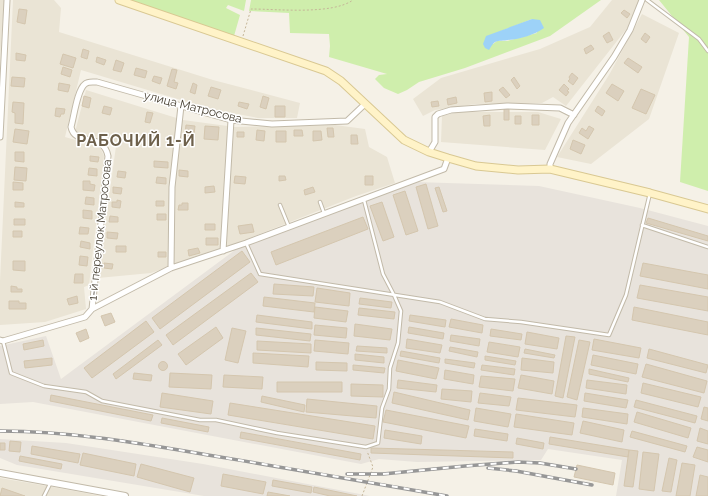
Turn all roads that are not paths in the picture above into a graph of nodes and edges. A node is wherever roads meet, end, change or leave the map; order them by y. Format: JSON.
{"nodes":[{"id":1,"x":7,"y":0,"type":"edge"},
{"id":2,"x":119,"y":0,"type":"edge"},
{"id":3,"x":642,"y":0,"type":"edge"},
{"id":4,"x":647,"y":0,"type":"edge"},
{"id":5,"x":708,"y":50,"type":"edge"},
{"id":6,"x":87,"y":83,"type":"joint"},
{"id":7,"x":365,"y":104,"type":"junction"},
{"id":8,"x":181,"y":106,"type":"junction"},
{"id":9,"x":574,"y":115,"type":"junction"},
{"id":10,"x":231,"y":120,"type":"junction"},
{"id":11,"x":0,"y":137,"type":"edge"},
{"id":12,"x":429,"y":152,"type":"junction"},
{"id":13,"x":448,"y":158,"type":"junction"},
{"id":14,"x":550,"y":170,"type":"junction"},
{"id":15,"x":650,"y":193,"type":"junction"},
{"id":16,"x":364,"y":199,"type":"junction"},
{"id":17,"x":320,"y":202,"type":"dead end"},
{"id":18,"x":280,"y":205,"type":"dead end"},
{"id":19,"x":708,"y":209,"type":"edge"},
{"id":20,"x":324,"y":214,"type":"junction"},
{"id":21,"x":642,"y":225,"type":"junction"},
{"id":22,"x":289,"y":227,"type":"junction"},
{"id":23,"x":246,"y":243,"type":"junction"},
{"id":24,"x":708,"y":247,"type":"edge"},
{"id":25,"x":223,"y":251,"type":"junction"},
{"id":26,"x":171,"y":268,"type":"junction"},
{"id":27,"x":394,"y":295,"type":"junction"},
{"id":28,"x":92,"y":309,"type":"junction"},
{"id":29,"x":1,"y":340,"type":"edge"},
{"id":30,"x":1,"y":472,"type":"edge"},
{"id":31,"x":50,"y":482,"type":"junction"},
{"id":32,"x":44,"y":496,"type":"edge"},
{"id":33,"x":125,"y":496,"type":"edge"}],
"edges":[{"from":1,"to":11,"type":"street"},
{"from":2,"to":7,"type":"main road"},
{"from":3,"to":9,"type":"street"},
{"from":4,"to":5,"type":"lane"},
{"from":6,"to":8,"type":"street","name":"улица Матросова"},
{"from":6,"to":28,"type":"street","name":"1-й переулок Матросова"},
{"from":7,"to":10,"type":"street","name":"улица Матросова"},
{"from":7,"to":12,"type":"main road"},
{"from":8,"to":10,"type":"street","name":"улица Матросова"},
{"from":8,"to":26,"type":"street"},
{"from":9,"to":12,"type":"street"},
{"from":9,"to":14,"type":"street"},
{"from":10,"to":25,"type":"street"},
{"from":12,"to":13,"type":"main road"},
{"from":13,"to":14,"type":"main road"},
{"from":13,"to":16,"type":"street"},
{"from":14,"to":15,"type":"main road"},
{"from":15,"to":19,"type":"main road"},
{"from":15,"to":21,"type":"lane"},
{"from":16,"to":20,"type":"street"},
{"from":16,"to":27,"type":"lane"},
{"from":17,"to":20,"type":"lane"},
{"from":18,"to":22,"type":"lane"},
{"from":20,"to":22,"type":"street"},
{"from":21,"to":24,"type":"lane"},
{"from":21,"to":27,"type":"lane"},
{"from":22,"to":23,"type":"street"},
{"from":23,"to":25,"type":"street"},
{"from":23,"to":27,"type":"lane"},
{"from":25,"to":26,"type":"street"},
{"from":26,"to":28,"type":"street"},
{"from":27,"to":29,"type":"lane"},
{"from":28,"to":29,"type":"street"},
{"from":30,"to":31,"type":"street"},
{"from":31,"to":32,"type":"lane"},
{"from":31,"to":33,"type":"street"}]}
